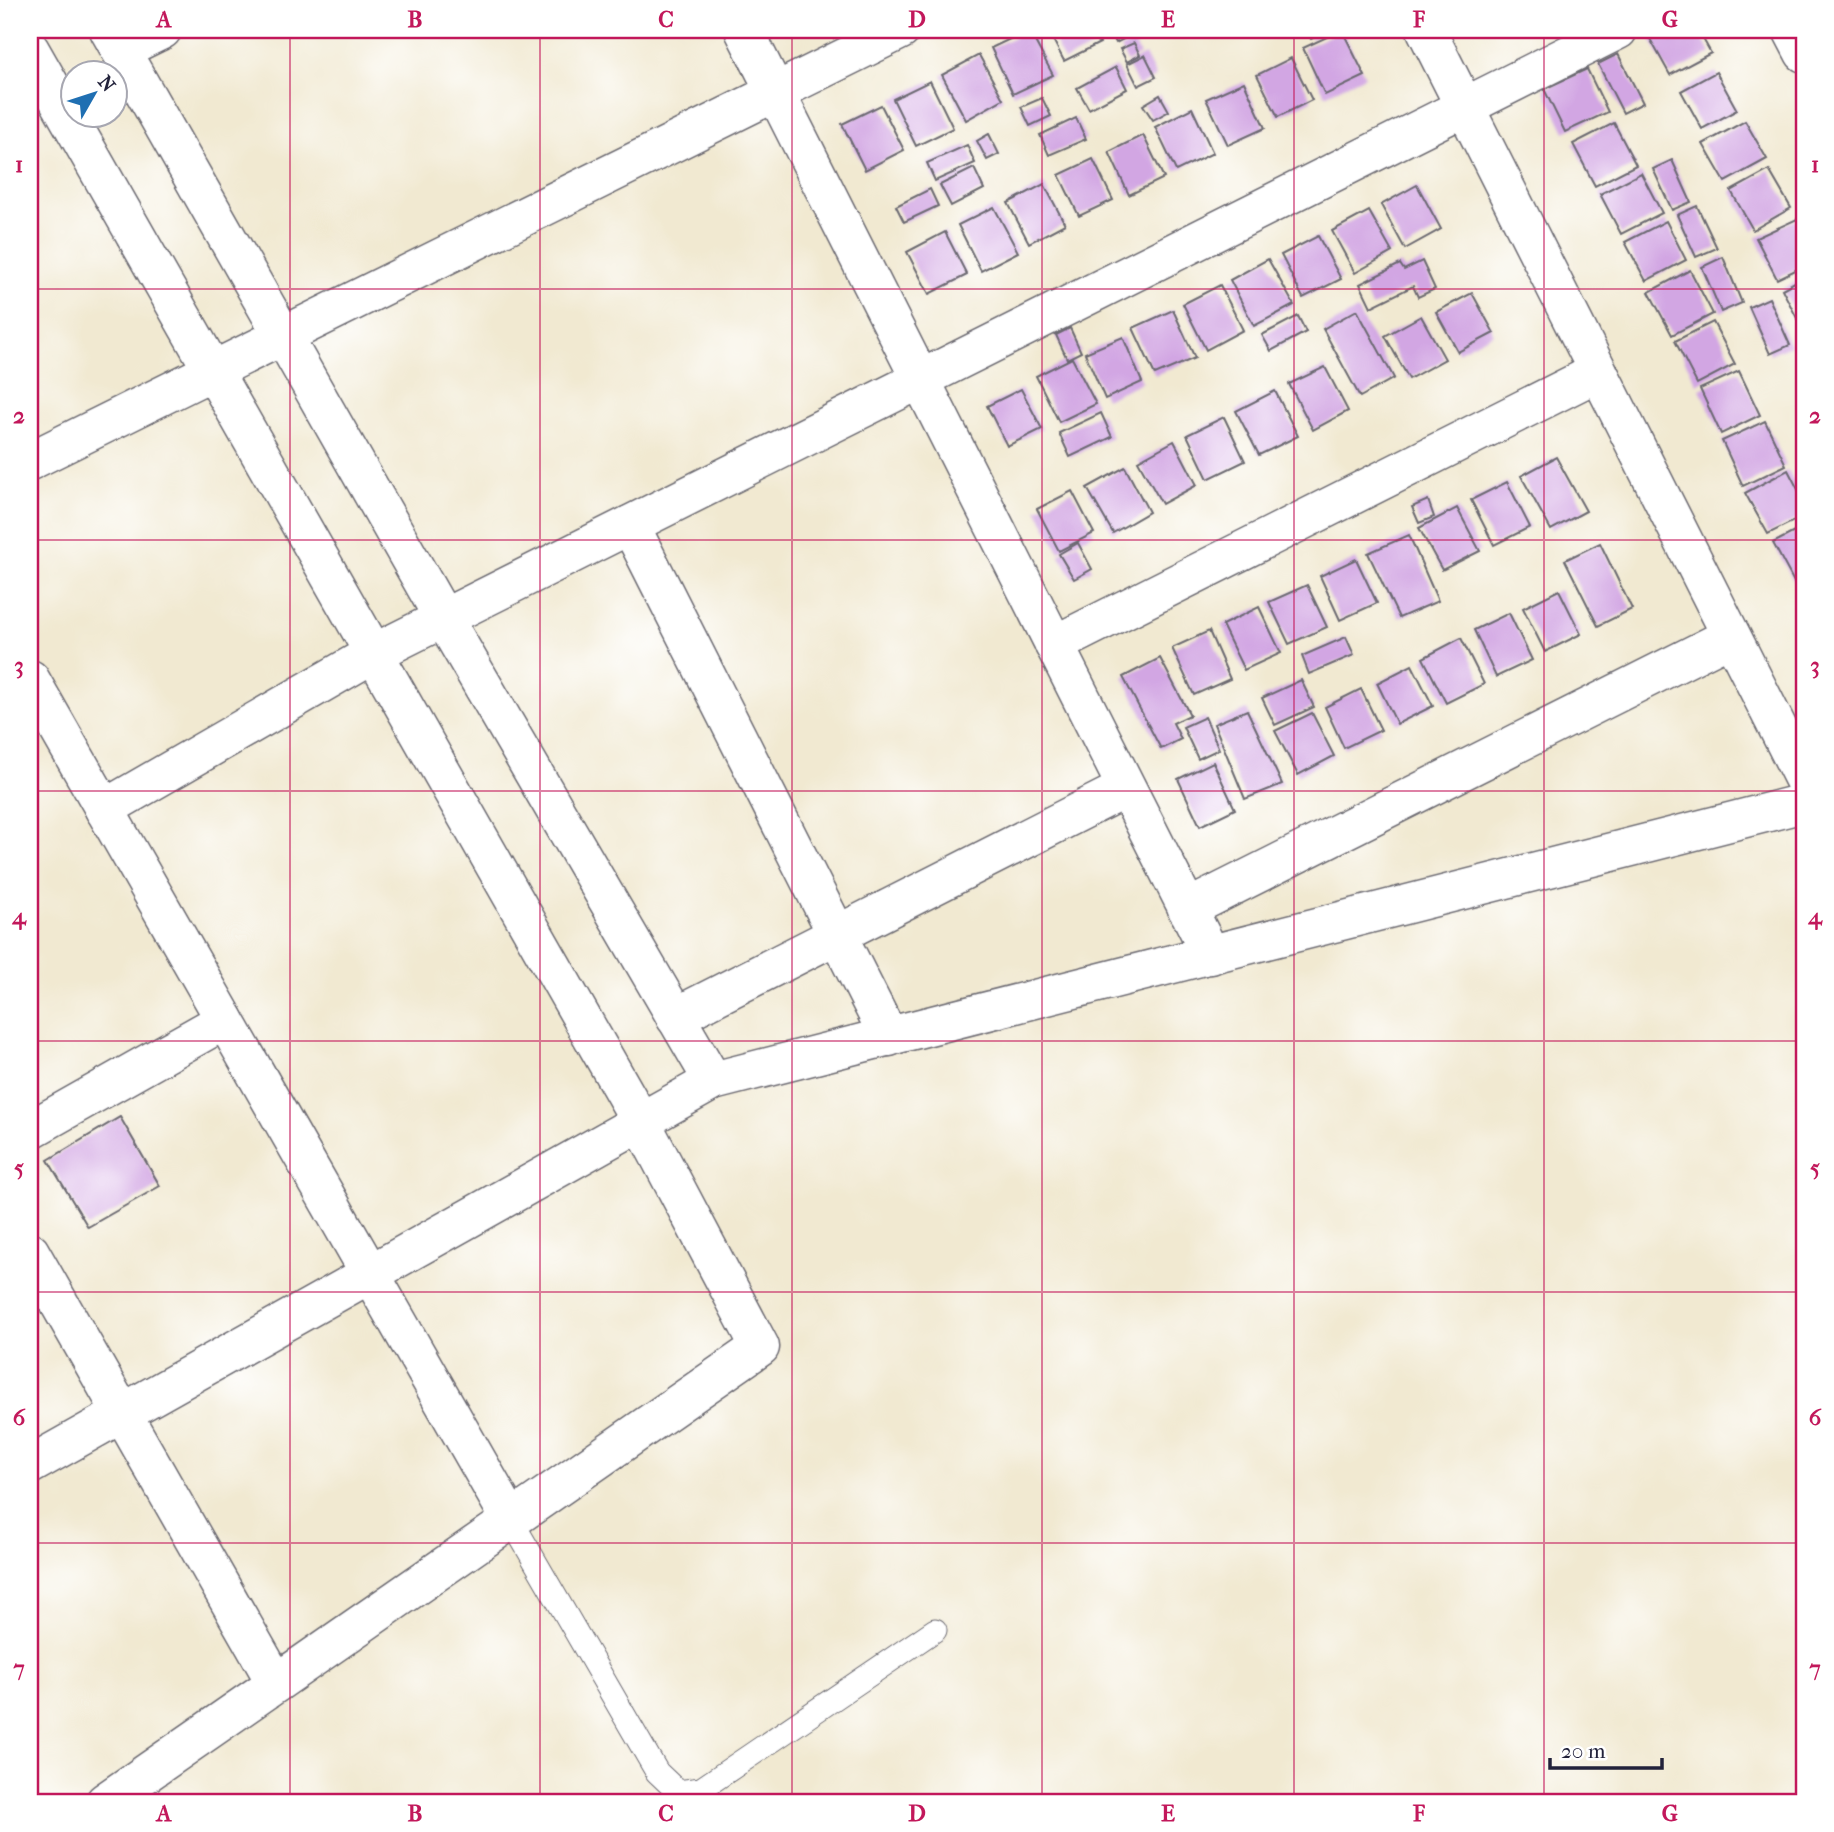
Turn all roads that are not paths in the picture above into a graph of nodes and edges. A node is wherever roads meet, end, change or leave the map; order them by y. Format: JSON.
{"nodes":[{"id":1,"x":162,"y":30,"type":"edge"},
{"id":2,"x":744,"y":30,"type":"edge"},
{"id":3,"x":901,"y":30,"type":"edge"},
{"id":4,"x":1426,"y":30,"type":"edge"},
{"id":5,"x":1618,"y":30,"type":"edge"},
{"id":6,"x":1792,"y":30,"type":"edge"},
{"id":7,"x":115,"y":40,"type":"edge"},
{"id":8,"x":1804,"y":53,"type":"edge"},
{"id":9,"x":35,"y":72,"type":"edge"},
{"id":10,"x":775,"y":92,"type":"junction"},
{"id":11,"x":1464,"y":107,"type":"junction"},
{"id":12,"x":283,"y":335,"type":"junction"},
{"id":13,"x":212,"y":371,"type":"junction"},
{"id":14,"x":1598,"y":372,"type":"junction"},
{"id":15,"x":920,"y":379,"type":"junction"},
{"id":16,"x":30,"y":461,"type":"edge"},
{"id":17,"x":630,"y":525,"type":"junction"},
{"id":18,"x":443,"y":619,"type":"junction"},
{"id":19,"x":1731,"y":636,"type":"junction"},
{"id":20,"x":1054,"y":645,"type":"junction"},
{"id":21,"x":374,"y":653,"type":"junction"},
{"id":22,"x":30,"y":678,"type":"edge"},
{"id":23,"x":1804,"y":780,"type":"edge"},
{"id":24,"x":1126,"y":788,"type":"junction"},
{"id":25,"x":1804,"y":803,"type":"edge"},
{"id":26,"x":104,"y":809,"type":"junction"},
{"id":27,"x":1187,"y":909,"type":"junction"},
{"id":28,"x":837,"y":935,"type":"junction"},
{"id":29,"x":1211,"y":955,"type":"junction"},
{"id":30,"x":676,"y":1017,"type":"junction"},
{"id":31,"x":225,"y":1020,"type":"junction"},
{"id":32,"x":889,"y":1037,"type":"junction"},
{"id":33,"x":713,"y":1081,"type":"junction"},
{"id":34,"x":640,"y":1122,"type":"junction"},
{"id":35,"x":30,"y":1130,"type":"edge"},
{"id":36,"x":30,"y":1252,"type":"edge"},
{"id":37,"x":370,"y":1274,"type":"junction"},
{"id":38,"x":122,"y":1413,"type":"junction"},
{"id":39,"x":30,"y":1465,"type":"edge"},
{"id":40,"x":511,"y":1520,"type":"junction"},
{"id":41,"x":934,"y":1630,"type":"dead end"},
{"id":42,"x":276,"y":1683,"type":"junction"},
{"id":43,"x":111,"y":1801,"type":"edge"}],
"edges":[{"from":1,"to":7,"type":"street"},
{"from":2,"to":10,"type":"street"},
{"from":3,"to":10,"type":"street"},
{"from":4,"to":11,"type":"street"},
{"from":5,"to":11,"type":"street"},
{"from":6,"to":8,"type":"street"},
{"from":7,"to":12,"type":"street"},
{"from":9,"to":13,"type":"street"},
{"from":10,"to":12,"type":"street"},
{"from":10,"to":15,"type":"street"},
{"from":11,"to":14,"type":"street"},
{"from":11,"to":15,"type":"street"},
{"from":12,"to":13,"type":"street"},
{"from":12,"to":18,"type":"street"},
{"from":13,"to":16,"type":"street"},
{"from":13,"to":21,"type":"street"},
{"from":14,"to":19,"type":"street"},
{"from":14,"to":20,"type":"street"},
{"from":15,"to":17,"type":"street"},
{"from":15,"to":20,"type":"street"},
{"from":17,"to":18,"type":"street"},
{"from":17,"to":28,"type":"street"},
{"from":18,"to":21,"type":"street"},
{"from":18,"to":30,"type":"street"},
{"from":19,"to":23,"type":"street"},
{"from":19,"to":27,"type":"street"},
{"from":20,"to":24,"type":"street"},
{"from":21,"to":26,"type":"street"},
{"from":21,"to":34,"type":"street"},
{"from":22,"to":26,"type":"street"},
{"from":24,"to":27,"type":"street"},
{"from":24,"to":28,"type":"street"},
{"from":25,"to":29,"type":"street"},
{"from":26,"to":31,"type":"street"},
{"from":27,"to":29,"type":"street"},
{"from":28,"to":30,"type":"street"},
{"from":28,"to":32,"type":"street"},
{"from":29,"to":32,"type":"street"},
{"from":30,"to":33,"type":"street"},
{"from":31,"to":35,"type":"street"},
{"from":31,"to":37,"type":"street"},
{"from":32,"to":33,"type":"street"},
{"from":33,"to":34,"type":"street"},
{"from":34,"to":37,"type":"street"},
{"from":34,"to":40,"type":"street"},
{"from":36,"to":38,"type":"street"},
{"from":37,"to":38,"type":"street"},
{"from":37,"to":40,"type":"street"},
{"from":38,"to":39,"type":"street"},
{"from":38,"to":42,"type":"street"},
{"from":40,"to":41,"type":"lane"},
{"from":40,"to":42,"type":"street"},
{"from":42,"to":43,"type":"street"}]}
